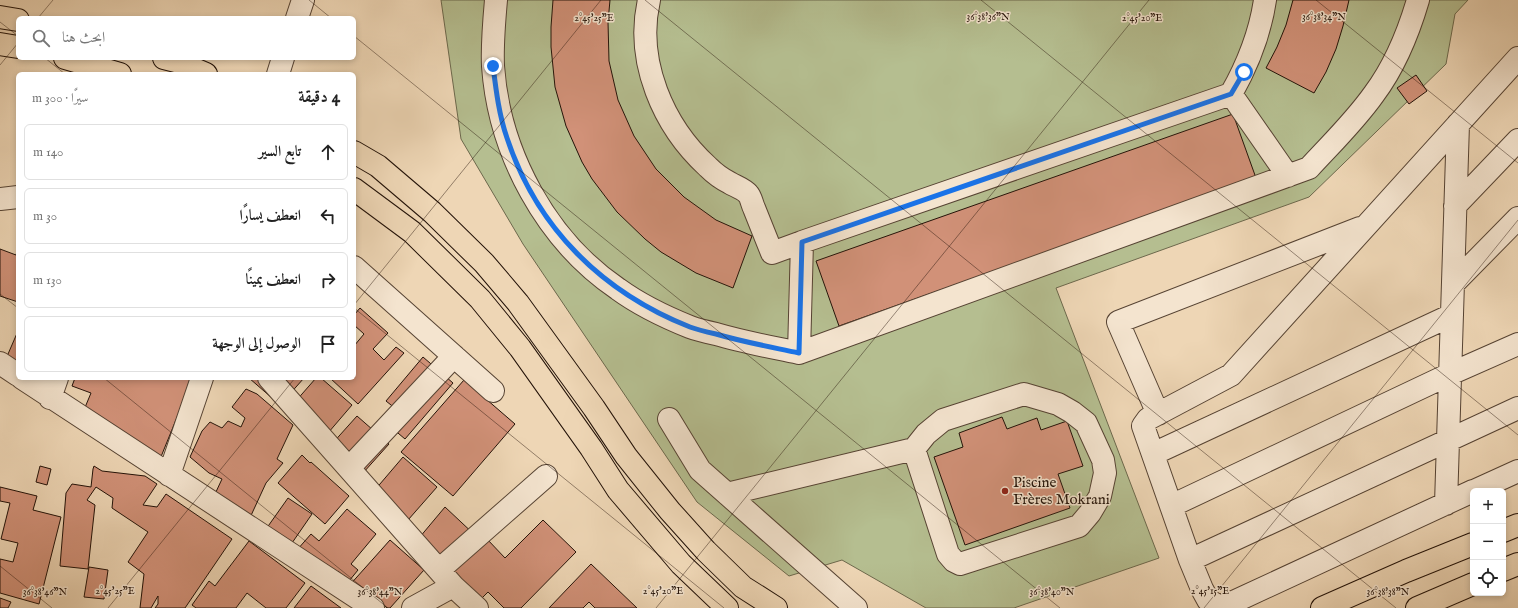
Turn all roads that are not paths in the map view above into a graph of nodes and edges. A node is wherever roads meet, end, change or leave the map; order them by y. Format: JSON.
{"nodes":[{"id":1,"x":303,"y":0,"type":"edge"},
{"id":2,"x":496,"y":0,"type":"edge"},
{"id":3,"x":649,"y":0,"type":"edge"},
{"id":4,"x":1265,"y":0,"type":"edge"},
{"id":5,"x":1418,"y":0,"type":"edge"},
{"id":6,"x":298,"y":16,"type":"edge"},
{"id":7,"x":0,"y":17,"type":"edge"},
{"id":8,"x":16,"y":20,"type":"edge"},
{"id":9,"x":0,"y":44,"type":"edge"},
{"id":10,"x":16,"y":47,"type":"edge"},
{"id":11,"x":1518,"y":58,"type":"edge"},
{"id":12,"x":72,"y":60,"type":"edge"},
{"id":13,"x":172,"y":60,"type":"edge"},
{"id":14,"x":282,"y":60,"type":"edge"},
{"id":15,"x":113,"y":72,"type":"edge"},
{"id":16,"x":201,"y":72,"type":"edge"},
{"id":17,"x":279,"y":72,"type":"edge"},
{"id":18,"x":1231,"y":94,"type":"junction"},
{"id":19,"x":1458,"y":124,"type":"junction"},
{"id":20,"x":1518,"y":140,"type":"edge"},
{"id":21,"x":356,"y":153,"type":"edge"},
{"id":22,"x":1288,"y":176,"type":"junction"},
{"id":23,"x":356,"y":190,"type":"edge"},
{"id":24,"x":16,"y":197,"type":"edge"},
{"id":25,"x":0,"y":200,"type":"edge"},
{"id":26,"x":1455,"y":206,"type":"junction"},
{"id":27,"x":1518,"y":218,"type":"edge"},
{"id":28,"x":1365,"y":226,"type":"junction"},
{"id":29,"x":802,"y":242,"type":"junction"},
{"id":30,"x":356,"y":269,"type":"edge"},
{"id":31,"x":1453,"y":284,"type":"junction"},
{"id":32,"x":1452,"y":315,"type":"junction"},
{"id":33,"x":1518,"y":344,"type":"edge"},
{"id":34,"x":799,"y":353,"type":"junction"},
{"id":35,"x":454,"y":356,"type":"junction"},
{"id":36,"x":0,"y":363,"type":"edge"},
{"id":37,"x":16,"y":374,"type":"edge"},
{"id":38,"x":1450,"y":374,"type":"junction"},
{"id":39,"x":28,"y":380,"type":"edge"},
{"id":40,"x":201,"y":380,"type":"edge"},
{"id":41,"x":271,"y":380,"type":"edge"},
{"id":42,"x":54,"y":388,"type":"edge"},
{"id":43,"x":493,"y":391,"type":"dead end"},
{"id":44,"x":1518,"y":408,"type":"edge"},
{"id":45,"x":1158,"y":414,"type":"junction"},
{"id":46,"x":669,"y":419,"type":"dead end"},
{"id":47,"x":1449,"y":440,"type":"junction"},
{"id":48,"x":914,"y":449,"type":"junction"},
{"id":49,"x":1153,"y":454,"type":"junction"},
{"id":50,"x":349,"y":468,"type":"junction"},
{"id":51,"x":1518,"y":471,"type":"edge"},
{"id":52,"x":169,"y":475,"type":"junction"},
{"id":53,"x":546,"y":476,"type":"dead end"},
{"id":54,"x":1480,"y":488,"type":"edge"},
{"id":55,"x":1470,"y":492,"type":"edge"},
{"id":56,"x":727,"y":494,"type":"junction"},
{"id":57,"x":1446,"y":504,"type":"junction"},
{"id":58,"x":1171,"y":506,"type":"junction"},
{"id":59,"x":1518,"y":525,"type":"edge"},
{"id":60,"x":1506,"y":530,"type":"edge"},
{"id":61,"x":1470,"y":545,"type":"edge"},
{"id":62,"x":1190,"y":560,"type":"junction"},
{"id":63,"x":1518,"y":564,"type":"edge"},
{"id":64,"x":1506,"y":569,"type":"edge"},
{"id":65,"x":439,"y":570,"type":"junction"},
{"id":66,"x":1470,"y":585,"type":"edge"},
{"id":67,"x":453,"y":586,"type":"junction"},
{"id":68,"x":374,"y":608,"type":"edge"},
{"id":69,"x":413,"y":608,"type":"edge"},
{"id":70,"x":477,"y":608,"type":"edge"},
{"id":71,"x":727,"y":608,"type":"edge"},
{"id":72,"x":776,"y":608,"type":"edge"},
{"id":73,"x":856,"y":608,"type":"edge"},
{"id":74,"x":1322,"y":608,"type":"edge"},
{"id":75,"x":1417,"y":608,"type":"edge"}],
"edges":[{"from":1,"to":6,"type":"street"},
{"from":2,"to":34,"type":"street"},
{"from":3,"to":29,"type":"street"},
{"from":4,"to":18,"type":"street"},
{"from":5,"to":22,"type":"street"},
{"from":7,"to":8,"type":"main road"},
{"from":9,"to":10,"type":"main road"},
{"from":11,"to":19,"type":"street"},
{"from":12,"to":15,"type":"main road"},
{"from":13,"to":16,"type":"main road"},
{"from":14,"to":17,"type":"street"},
{"from":18,"to":22,"type":"street"},
{"from":18,"to":29,"type":"street"},
{"from":19,"to":26,"type":"street"},
{"from":19,"to":28,"type":"street"},
{"from":20,"to":26,"type":"street"},
{"from":21,"to":72,"type":"main road"},
{"from":22,"to":34,"type":"street"},
{"from":23,"to":71,"type":"main road"},
{"from":24,"to":25,"type":"street"},
{"from":26,"to":31,"type":"street"},
{"from":27,"to":31,"type":"street"},
{"from":28,"to":45,"type":"street"},
{"from":28,"to":45,"type":"street"},
{"from":29,"to":34,"type":"street"},
{"from":30,"to":35,"type":"street"},
{"from":31,"to":32,"type":"street"},
{"from":32,"to":38,"type":"street"},
{"from":32,"to":49,"type":"street"},
{"from":33,"to":38,"type":"street"},
{"from":35,"to":43,"type":"street"},
{"from":35,"to":50,"type":"street"},
{"from":36,"to":37,"type":"street"},
{"from":38,"to":47,"type":"street"},
{"from":38,"to":58,"type":"street"},
{"from":39,"to":42,"type":"street"},
{"from":40,"to":52,"type":"street"},
{"from":41,"to":50,"type":"street"},
{"from":42,"to":52,"type":"street"},
{"from":44,"to":47,"type":"street"},
{"from":45,"to":49,"type":"street"},
{"from":46,"to":56,"type":"street"},
{"from":47,"to":57,"type":"street"},
{"from":47,"to":62,"type":"street"},
{"from":48,"to":48,"type":"street"},
{"from":48,"to":56,"type":"street"},
{"from":49,"to":58,"type":"street"},
{"from":50,"to":65,"type":"street"},
{"from":51,"to":54,"type":"street"},
{"from":52,"to":68,"type":"street"},
{"from":53,"to":65,"type":"street"},
{"from":55,"to":57,"type":"street"},
{"from":56,"to":73,"type":"street"},
{"from":57,"to":62,"type":"street"},
{"from":58,"to":62,"type":"street"},
{"from":59,"to":60,"type":"main road"},
{"from":61,"to":74,"type":"main road"},
{"from":63,"to":64,"type":"main road"},
{"from":65,"to":67,"type":"street"},
{"from":66,"to":75,"type":"main road"},
{"from":67,"to":69,"type":"street"},
{"from":67,"to":70,"type":"street"}]}
